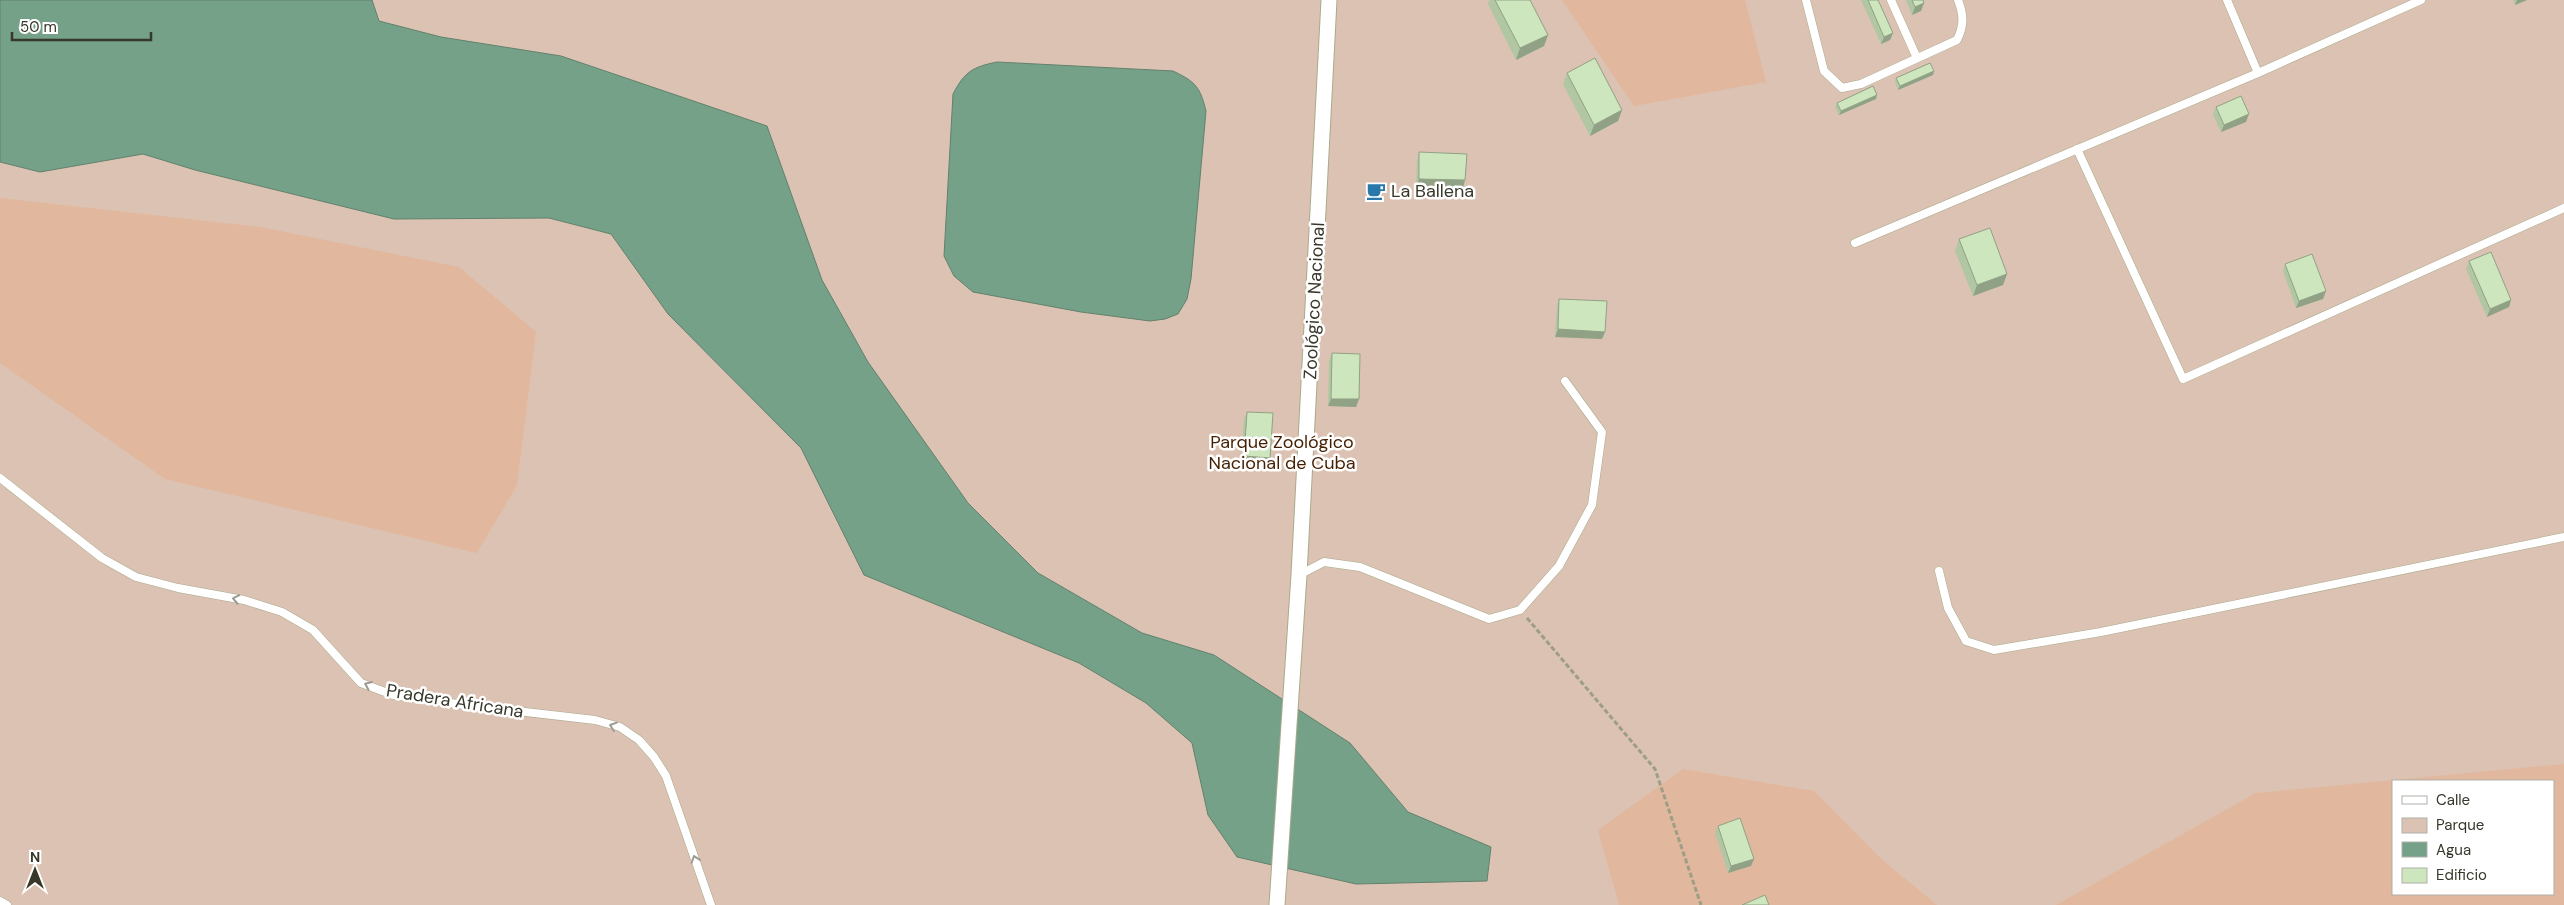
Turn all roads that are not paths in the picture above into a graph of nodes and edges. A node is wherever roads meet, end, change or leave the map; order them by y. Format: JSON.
{"nodes":[{"id":1,"x":1329,"y":0,"type":"edge"},
{"id":2,"x":1806,"y":0,"type":"edge"},
{"id":3,"x":1891,"y":0,"type":"edge"},
{"id":4,"x":1958,"y":0,"type":"edge"},
{"id":5,"x":2227,"y":0,"type":"edge"},
{"id":6,"x":2421,"y":0,"type":"edge"},
{"id":7,"x":1917,"y":58,"type":"junction"},
{"id":8,"x":2258,"y":73,"type":"junction"},
{"id":9,"x":2077,"y":149,"type":"junction"},
{"id":10,"x":2564,"y":208,"type":"edge"},
{"id":11,"x":1855,"y":243,"type":"dead end"},
{"id":12,"x":1565,"y":381,"type":"dead end"},
{"id":13,"x":0,"y":478,"type":"edge"},
{"id":14,"x":2564,"y":537,"type":"edge"},
{"id":15,"x":1938,"y":571,"type":"dead end"},
{"id":16,"x":1299,"y":575,"type":"junction"},
{"id":17,"x":0,"y":901,"type":"edge"},
{"id":18,"x":7,"y":905,"type":"edge"},
{"id":19,"x":711,"y":905,"type":"edge"},
{"id":20,"x":1277,"y":905,"type":"edge"}],
"edges":[{"from":1,"to":16,"type":"street","name":"Zoológico Nacional"},
{"from":2,"to":7,"type":"lane"},
{"from":3,"to":7,"type":"lane"},
{"from":4,"to":7,"type":"lane"},
{"from":5,"to":8,"type":"lane"},
{"from":6,"to":8,"type":"lane"},
{"from":8,"to":9,"type":"lane"},
{"from":9,"to":10,"type":"lane"},
{"from":9,"to":11,"type":"lane"},
{"from":12,"to":16,"type":"lane"},
{"from":19,"to":13,"type":"lane","name":"Pradera Africana","one_way":true},
{"from":14,"to":15,"type":"lane"},
{"from":16,"to":20,"type":"street","name":"Zoológico Nacional"},
{"from":17,"to":18,"type":"lane"}]}
